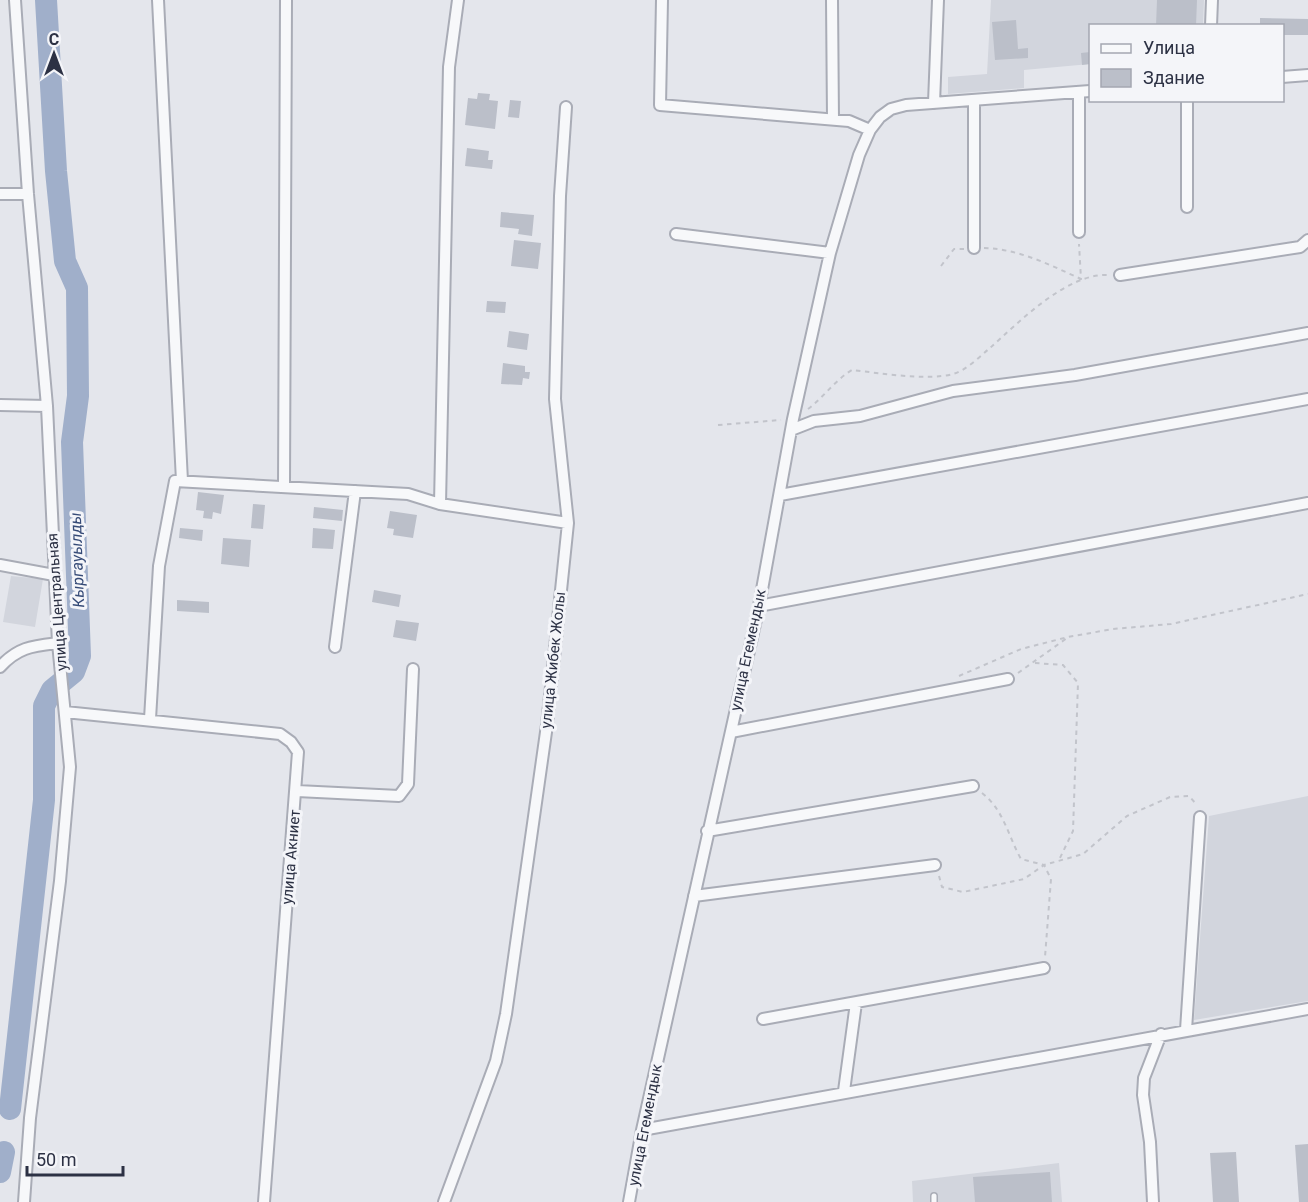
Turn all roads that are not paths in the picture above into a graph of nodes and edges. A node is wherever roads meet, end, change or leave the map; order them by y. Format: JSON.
{"nodes":[{"id":1,"x":15,"y":0,"type":"edge"},
{"id":2,"x":158,"y":0,"type":"edge"},
{"id":3,"x":286,"y":0,"type":"edge"},
{"id":4,"x":458,"y":0,"type":"edge"},
{"id":5,"x":662,"y":0,"type":"edge"},
{"id":6,"x":832,"y":0,"type":"edge"},
{"id":7,"x":938,"y":0,"type":"edge"},
{"id":8,"x":1212,"y":0,"type":"edge"},
{"id":9,"x":1211,"y":24,"type":"edge"},
{"id":10,"x":1308,"y":75,"type":"edge"},
{"id":11,"x":1284,"y":77,"type":"edge"},
{"id":12,"x":1085,"y":92,"type":"edge"},
{"id":13,"x":974,"y":100,"type":"junction"},
{"id":14,"x":1187,"y":102,"type":"edge"},
{"id":15,"x":934,"y":103,"type":"junction"},
{"id":16,"x":566,"y":107,"type":"dead end"},
{"id":17,"x":833,"y":119,"type":"junction"},
{"id":18,"x":870,"y":130,"type":"junction"},
{"id":19,"x":0,"y":194,"type":"edge"},
{"id":20,"x":28,"y":194,"type":"junction"},
{"id":21,"x":1187,"y":207,"type":"dead end"},
{"id":22,"x":1079,"y":232,"type":"road end"},
{"id":23,"x":676,"y":234,"type":"dead end"},
{"id":24,"x":1308,"y":240,"type":"edge"},
{"id":25,"x":974,"y":248,"type":"road end"},
{"id":26,"x":830,"y":253,"type":"junction"},
{"id":27,"x":1120,"y":275,"type":"road end"},
{"id":28,"x":1308,"y":333,"type":"edge"},
{"id":29,"x":1308,"y":399,"type":"edge"},
{"id":30,"x":0,"y":405,"type":"edge"},
{"id":31,"x":46,"y":406,"type":"junction"},
{"id":32,"x":792,"y":424,"type":"junction"},
{"id":33,"x":182,"y":481,"type":"junction"},
{"id":34,"x":284,"y":487,"type":"junction"},
{"id":35,"x":355,"y":491,"type":"junction"},
{"id":36,"x":780,"y":495,"type":"junction"},
{"id":37,"x":1308,"y":503,"type":"edge"},
{"id":38,"x":440,"y":504,"type":"junction"},
{"id":39,"x":568,"y":523,"type":"junction"},
{"id":40,"x":0,"y":565,"type":"edge"},
{"id":41,"x":54,"y":575,"type":"junction"},
{"id":42,"x":759,"y":606,"type":"junction"},
{"id":43,"x":58,"y":643,"type":"junction"},
{"id":44,"x":335,"y":646,"type":"dead end"},
{"id":45,"x":0,"y":667,"type":"edge"},
{"id":46,"x":413,"y":669,"type":"dead end"},
{"id":47,"x":1008,"y":679,"type":"road end"},
{"id":48,"x":65,"y":712,"type":"junction"},
{"id":49,"x":150,"y":719,"type":"junction"},
{"id":50,"x":731,"y":732,"type":"junction"},
{"id":51,"x":973,"y":786,"type":"road end"},
{"id":52,"x":297,"y":791,"type":"junction"},
{"id":53,"x":1200,"y":817,"type":"road end"},
{"id":54,"x":707,"y":831,"type":"junction"},
{"id":55,"x":935,"y":865,"type":"road end"},
{"id":56,"x":694,"y":896,"type":"junction"},
{"id":57,"x":1044,"y":968,"type":"road end"},
{"id":58,"x":856,"y":1003,"type":"junction"},
{"id":59,"x":1308,"y":1009,"type":"edge"},
{"id":60,"x":763,"y":1019,"type":"dead end"},
{"id":61,"x":1186,"y":1030,"type":"junction"},
{"id":62,"x":1161,"y":1034,"type":"junction"},
{"id":63,"x":844,"y":1091,"type":"junction"},
{"id":64,"x":642,"y":1130,"type":"junction"},
{"id":65,"x":24,"y":1202,"type":"edge"},
{"id":66,"x":264,"y":1202,"type":"edge"},
{"id":67,"x":444,"y":1202,"type":"edge"},
{"id":68,"x":629,"y":1202,"type":"edge"},
{"id":69,"x":1153,"y":1202,"type":"edge"}],
"edges":[{"from":1,"to":20,"type":"street","name":"улица Центральная"},
{"from":2,"to":33,"type":"street"},
{"from":3,"to":34,"type":"street"},
{"from":4,"to":38,"type":"street"},
{"from":5,"to":17,"type":"street"},
{"from":6,"to":17,"type":"street"},
{"from":7,"to":15,"type":"street"},
{"from":8,"to":9,"type":"street"},
{"from":10,"to":11,"type":"street"},
{"from":12,"to":13,"type":"street"},
{"from":12,"to":22,"type":"street"},
{"from":13,"to":15,"type":"street"},
{"from":13,"to":25,"type":"street"},
{"from":14,"to":21,"type":"street"},
{"from":15,"to":18,"type":"street","name":"улица Егемендык"},
{"from":16,"to":39,"type":"street","name":"улица Жибек Жолы"},
{"from":17,"to":18,"type":"street"},
{"from":18,"to":26,"type":"street","name":"улица Егемендык"},
{"from":19,"to":20,"type":"street"},
{"from":20,"to":31,"type":"street","name":"улица Центральная"},
{"from":23,"to":26,"type":"street"},
{"from":24,"to":27,"type":"street"},
{"from":26,"to":32,"type":"street","name":"улица Егемендык"},
{"from":28,"to":32,"type":"street"},
{"from":29,"to":36,"type":"street"},
{"from":30,"to":31,"type":"street"},
{"from":31,"to":41,"type":"street","name":"улица Центральная"},
{"from":32,"to":36,"type":"street","name":"улица Егемендык"},
{"from":33,"to":34,"type":"street"},
{"from":33,"to":49,"type":"street"},
{"from":34,"to":35,"type":"street"},
{"from":35,"to":38,"type":"street"},
{"from":35,"to":44,"type":"street"},
{"from":36,"to":42,"type":"street","name":"улица Егемендык"},
{"from":37,"to":42,"type":"street"},
{"from":38,"to":39,"type":"street"},
{"from":39,"to":67,"type":"street","name":"улица Жибек Жолы"},
{"from":40,"to":41,"type":"street"},
{"from":41,"to":43,"type":"street","name":"улица Центральная"},
{"from":42,"to":50,"type":"street","name":"улица Егемендык"},
{"from":43,"to":45,"type":"street"},
{"from":43,"to":48,"type":"street","name":"улица Центральная"},
{"from":46,"to":52,"type":"street"},
{"from":47,"to":50,"type":"street"},
{"from":48,"to":49,"type":"street","name":"улица Акниет"},
{"from":48,"to":65,"type":"street","name":"улица Центральная"},
{"from":49,"to":52,"type":"street","name":"улица Акниет"},
{"from":50,"to":54,"type":"street","name":"улица Егемендык"},
{"from":51,"to":54,"type":"street"},
{"from":52,"to":66,"type":"street","name":"улица Акниет"},
{"from":53,"to":61,"type":"street"},
{"from":54,"to":56,"type":"street","name":"улица Егемендык"},
{"from":55,"to":56,"type":"street"},
{"from":56,"to":64,"type":"street","name":"улица Егемендык"},
{"from":57,"to":58,"type":"street"},
{"from":58,"to":60,"type":"street"},
{"from":58,"to":63,"type":"street"},
{"from":59,"to":61,"type":"street"},
{"from":61,"to":62,"type":"street"},
{"from":62,"to":63,"type":"street"},
{"from":62,"to":69,"type":"street"},
{"from":63,"to":64,"type":"street"},
{"from":64,"to":68,"type":"street","name":"улица Егемендык"}]}
